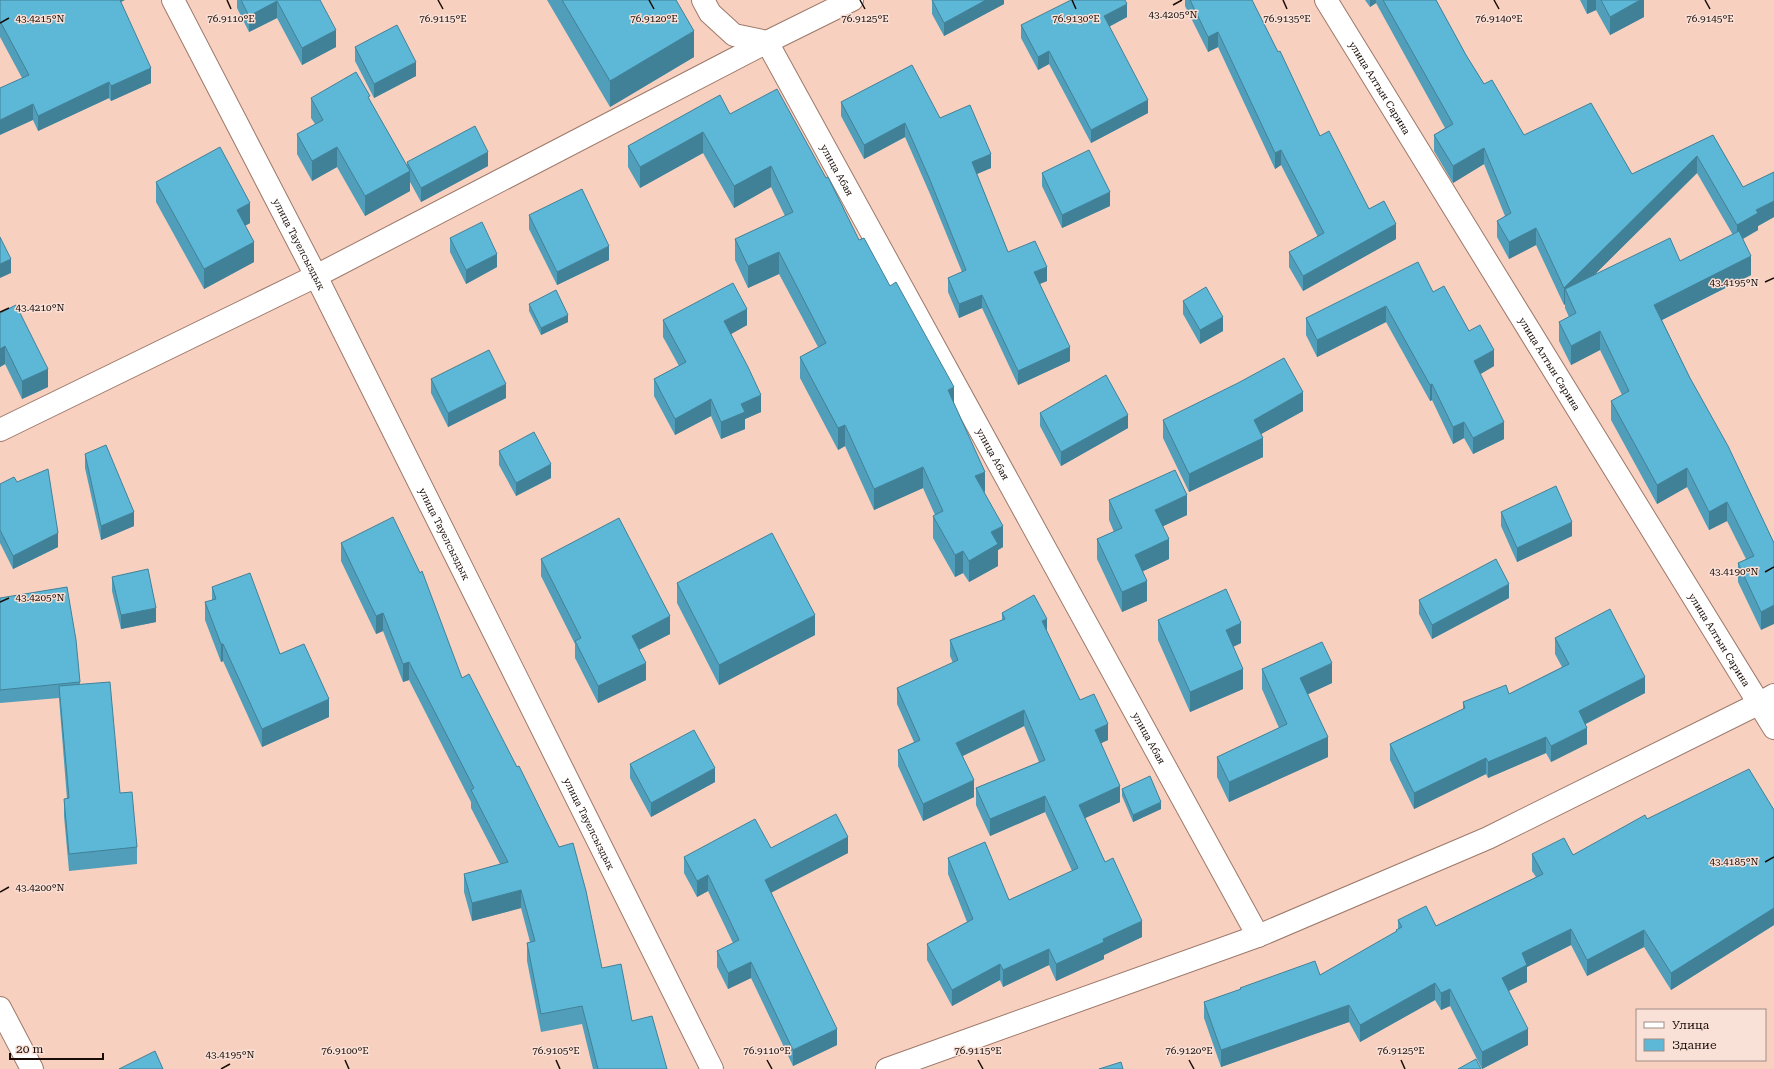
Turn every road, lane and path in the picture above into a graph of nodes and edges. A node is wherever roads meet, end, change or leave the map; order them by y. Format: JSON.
{"nodes":[{"id":1,"x":173,"y":0,"type":"edge"},
{"id":2,"x":703,"y":0,"type":"edge"},
{"id":3,"x":852,"y":0,"type":"edge"},
{"id":4,"x":1326,"y":0,"type":"edge"},
{"id":5,"x":767,"y":42,"type":"junction"},
{"id":6,"x":316,"y":276,"type":"junction"},
{"id":7,"x":0,"y":430,"type":"edge"},
{"id":8,"x":1767,"y":699,"type":"edge"},
{"id":9,"x":1774,"y":728,"type":"edge"},
{"id":10,"x":1258,"y":936,"type":"junction"},
{"id":11,"x":0,"y":1008,"type":"edge"},
{"id":12,"x":32,"y":1069,"type":"edge"},
{"id":13,"x":712,"y":1069,"type":"edge"},
{"id":14,"x":887,"y":1069,"type":"edge"}],
"edges":[{"from":1,"to":6,"type":"street","name":"улица Тауелсыздык"},
{"from":2,"to":5,"type":"street"},
{"from":3,"to":5,"type":"street"},
{"from":4,"to":8,"type":"street","name":"улица Алтын Сарина"},
{"from":5,"to":6,"type":"street"},
{"from":5,"to":10,"type":"street","name":"улица Абая"},
{"from":6,"to":7,"type":"street"},
{"from":6,"to":13,"type":"street","name":"улица Тауелсыздык"},
{"from":8,"to":9,"type":"street","name":"улица Алтын Сарина"},
{"from":8,"to":10,"type":"street"},
{"from":10,"to":14,"type":"street"},
{"from":11,"to":12,"type":"street"}]}
